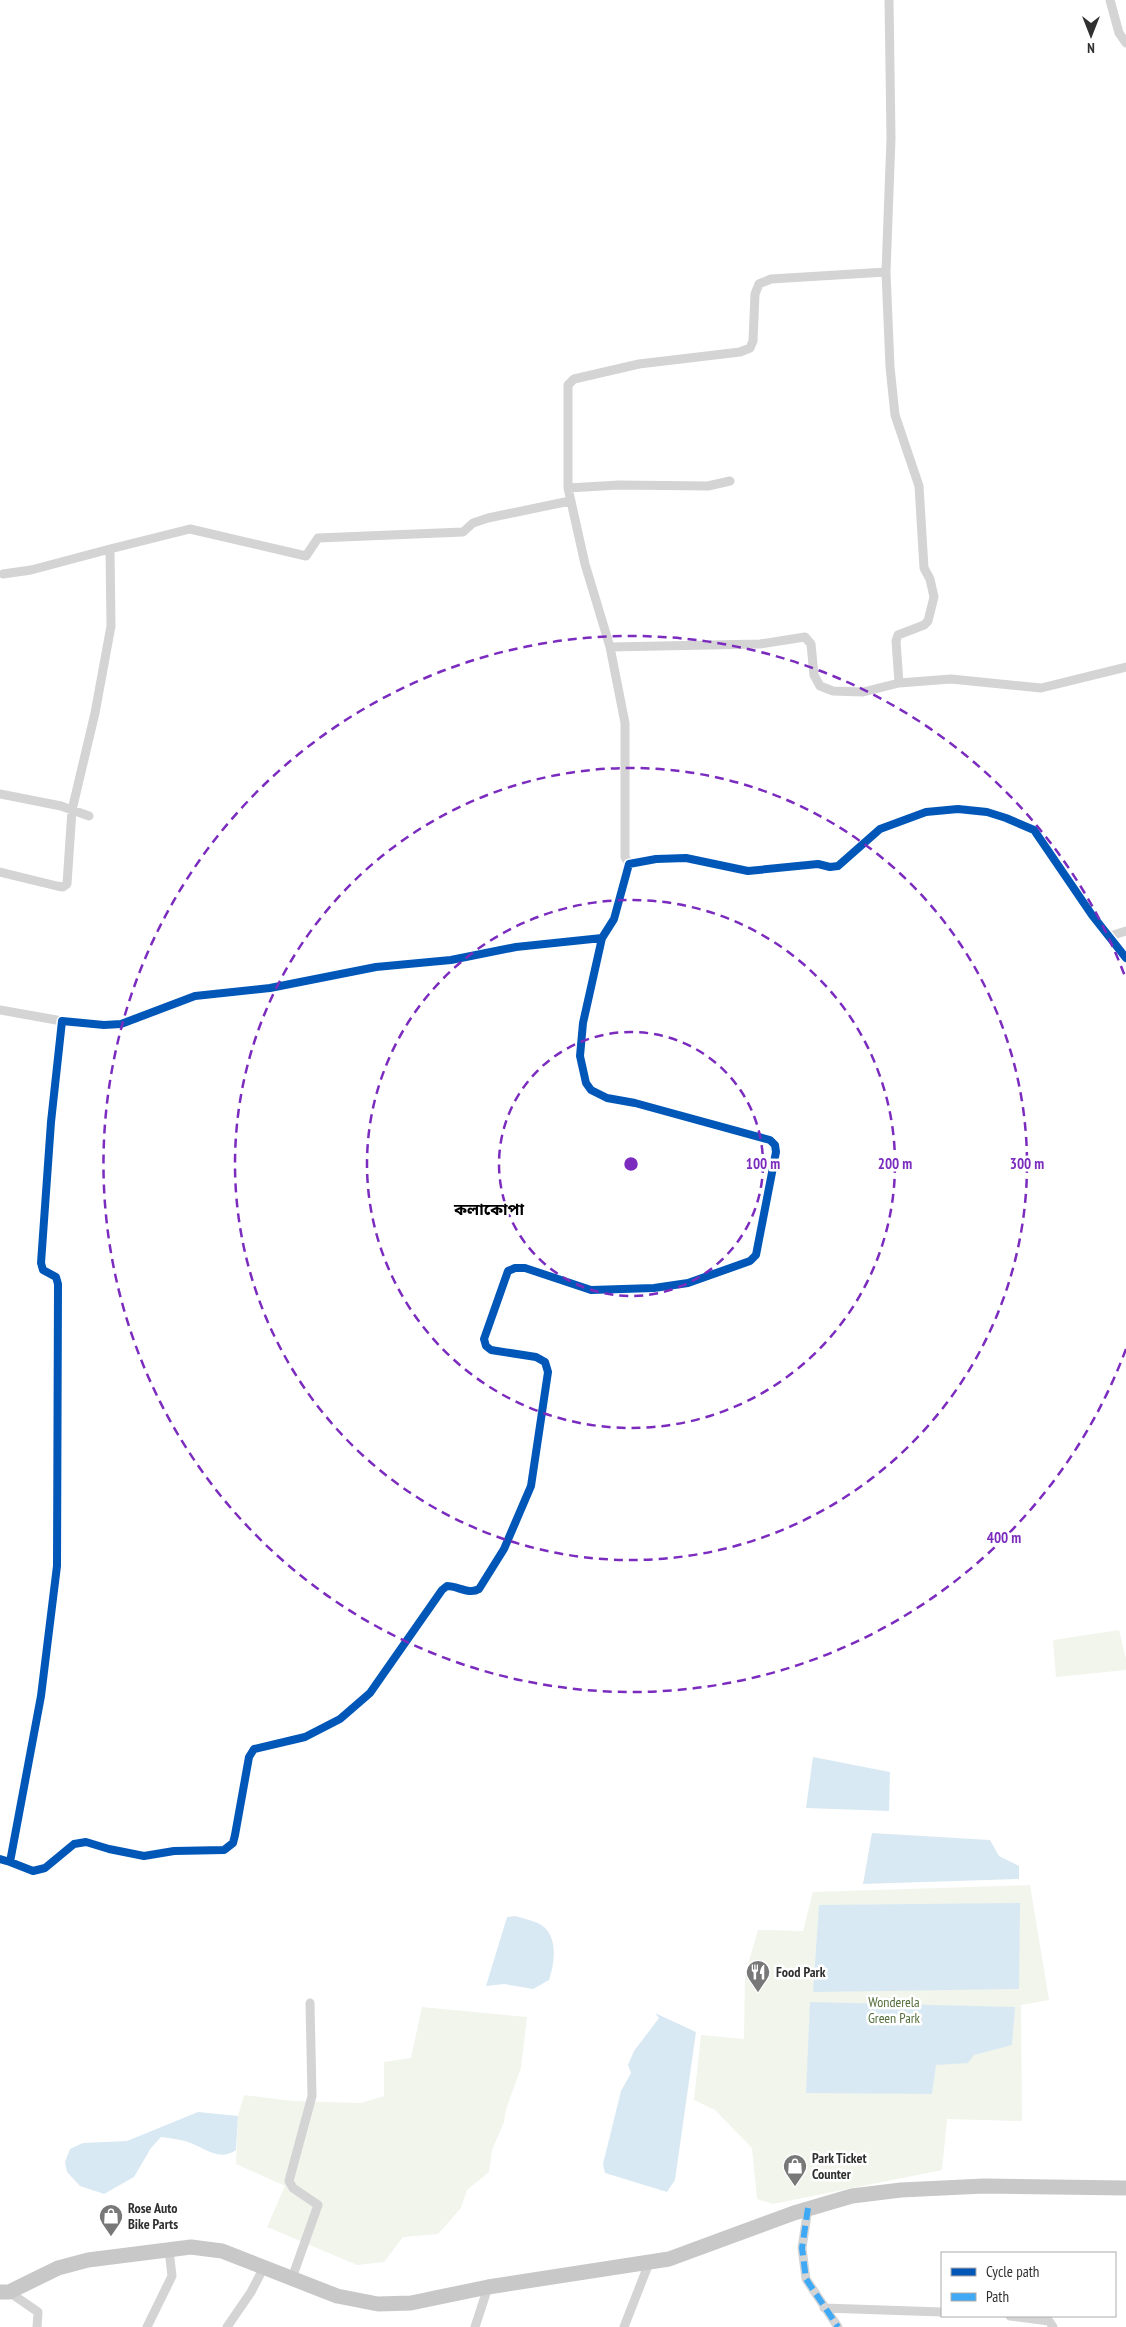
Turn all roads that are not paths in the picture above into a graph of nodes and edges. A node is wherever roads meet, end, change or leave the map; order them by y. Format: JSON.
{"nodes":[{"id":1,"x":889,"y":0,"type":"edge"},
{"id":2,"x":1110,"y":0,"type":"edge"},
{"id":3,"x":1126,"y":43,"type":"edge"},
{"id":4,"x":886,"y":272,"type":"junction"},
{"id":5,"x":730,"y":480,"type":"dead end"},
{"id":6,"x":568,"y":488,"type":"junction"},
{"id":7,"x":570,"y":502,"type":"junction"},
{"id":8,"x":110,"y":549,"type":"junction"},
{"id":9,"x":3,"y":574,"type":"dead end"},
{"id":10,"x":610,"y":647,"type":"junction"},
{"id":11,"x":1126,"y":667,"type":"edge"},
{"id":12,"x":899,"y":683,"type":"junction"},
{"id":13,"x":0,"y":794,"type":"edge"},
{"id":14,"x":72,"y":810,"type":"junction"},
{"id":15,"x":89,"y":816,"type":"dead end"},
{"id":16,"x":629,"y":864,"type":"junction"},
{"id":17,"x":0,"y":872,"type":"edge"},
{"id":18,"x":1126,"y":931,"type":"edge"},
{"id":19,"x":1110,"y":936,"type":"junction"},
{"id":20,"x":602,"y":938,"type":"junction"},
{"id":21,"x":1126,"y":958,"type":"edge"},
{"id":22,"x":0,"y":1010,"type":"edge"},
{"id":23,"x":62,"y":1021,"type":"junction"},
{"id":24,"x":0,"y":1859,"type":"edge"},
{"id":25,"x":10,"y":1862,"type":"junction"},
{"id":26,"x":310,"y":2003,"type":"dead end"},
{"id":27,"x":1126,"y":2188,"type":"edge"},
{"id":28,"x":808,"y":2208,"type":"junction"},
{"id":29,"x":169,"y":2250,"type":"junction"},
{"id":30,"x":649,"y":2263,"type":"junction"},
{"id":31,"x":264,"y":2267,"type":"junction"},
{"id":32,"x":292,"y":2278,"type":"junction"},
{"id":33,"x":488,"y":2287,"type":"junction"},
{"id":34,"x":5,"y":2292,"type":"edge"},
{"id":35,"x":824,"y":2308,"type":"junction"},
{"id":36,"x":941,"y":2312,"type":"edge"},
{"id":37,"x":1018,"y":2317,"type":"edge"},
{"id":38,"x":37,"y":2327,"type":"edge"},
{"id":39,"x":147,"y":2327,"type":"edge"},
{"id":40,"x":227,"y":2327,"type":"edge"},
{"id":41,"x":476,"y":2327,"type":"edge"},
{"id":42,"x":624,"y":2327,"type":"edge"},
{"id":43,"x":838,"y":2327,"type":"edge"},
{"id":44,"x":1053,"y":2327,"type":"edge"}],
"edges":[{"from":1,"to":4,"type":"street"},
{"from":2,"to":3,"type":"street"},
{"from":4,"to":6,"type":"street"},
{"from":4,"to":12,"type":"street"},
{"from":5,"to":6,"type":"street"},
{"from":6,"to":7,"type":"street"},
{"from":7,"to":8,"type":"street"},
{"from":7,"to":10,"type":"street"},
{"from":8,"to":9,"type":"street"},
{"from":8,"to":14,"type":"street"},
{"from":10,"to":12,"type":"street"},
{"from":10,"to":16,"type":"street"},
{"from":11,"to":12,"type":"street"},
{"from":13,"to":14,"type":"street"},
{"from":14,"to":15,"type":"street"},
{"from":14,"to":17,"type":"street"},
{"from":16,"to":19,"type":"street"},
{"from":16,"to":20,"type":"street"},
{"from":18,"to":19,"type":"street"},
{"from":19,"to":21,"type":"street"},
{"from":20,"to":23,"type":"street"},
{"from":20,"to":25,"type":"street"},
{"from":22,"to":23,"type":"street"},
{"from":23,"to":25,"type":"street"},
{"from":24,"to":25,"type":"street"},
{"from":26,"to":32,"type":"street"},
{"from":27,"to":28,"type":"main road"},
{"from":28,"to":30,"type":"main road"},
{"from":28,"to":35,"type":"street"},
{"from":29,"to":31,"type":"main road"},
{"from":29,"to":34,"type":"main road"},
{"from":29,"to":39,"type":"street"},
{"from":30,"to":33,"type":"main road"},
{"from":30,"to":42,"type":"street"},
{"from":31,"to":32,"type":"main road"},
{"from":31,"to":40,"type":"street"},
{"from":32,"to":33,"type":"main road"},
{"from":33,"to":41,"type":"street"},
{"from":34,"to":38,"type":"street"},
{"from":35,"to":36,"type":"street"},
{"from":35,"to":43,"type":"street"},
{"from":37,"to":44,"type":"street"}]}
